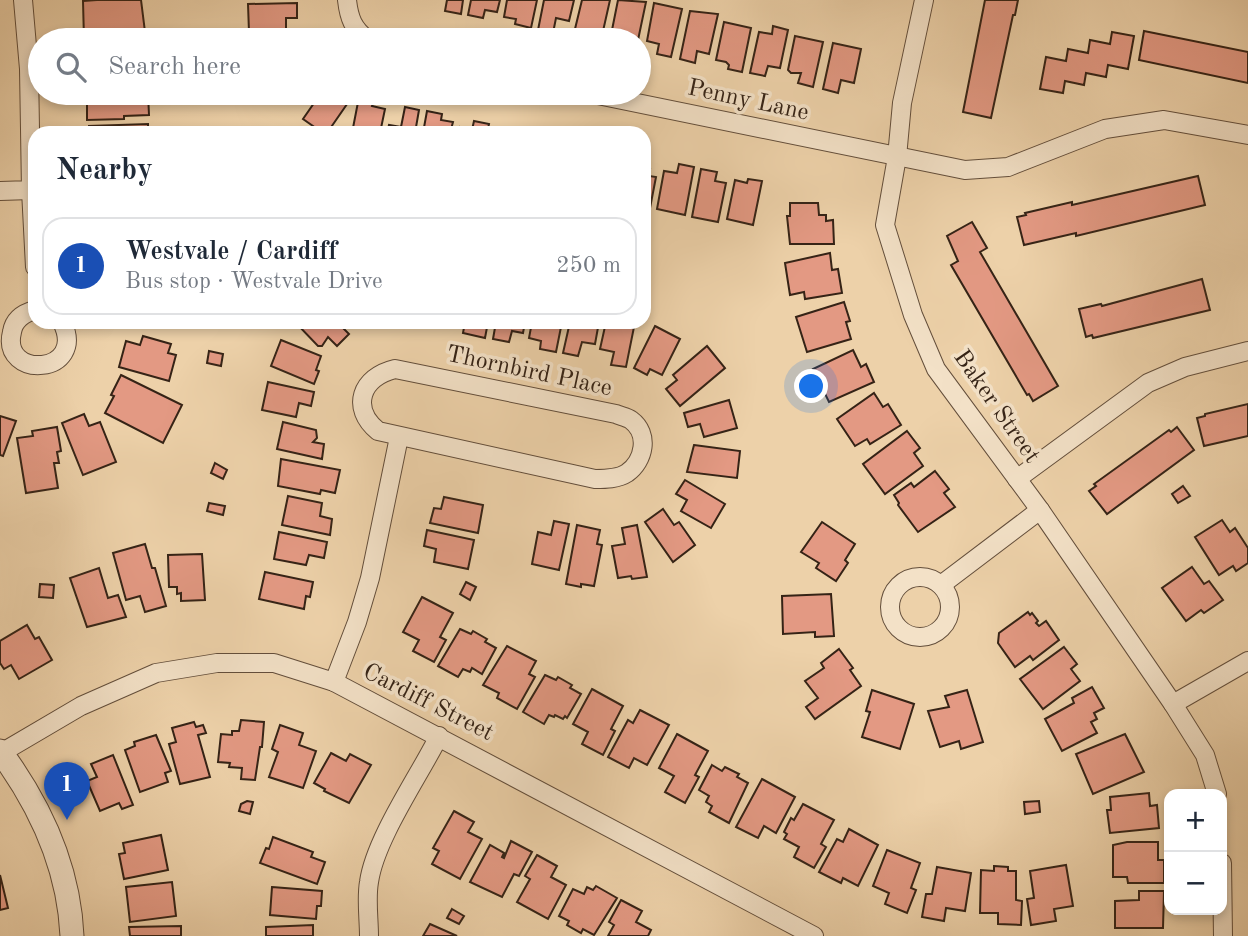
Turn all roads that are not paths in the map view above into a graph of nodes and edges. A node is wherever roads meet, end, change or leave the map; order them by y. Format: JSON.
{"nodes":[{"id":1,"x":23,"y":0,"type":"edge"},
{"id":2,"x":347,"y":0,"type":"edge"},
{"id":3,"x":924,"y":0,"type":"edge"},
{"id":4,"x":355,"y":28,"type":"edge"},
{"id":5,"x":28,"y":58,"type":"edge"},
{"id":6,"x":29,"y":105,"type":"edge"},
{"id":7,"x":646,"y":105,"type":"edge"},
{"id":8,"x":29,"y":126,"type":"edge"},
{"id":9,"x":1248,"y":135,"type":"edge"},
{"id":10,"x":897,"y":157,"type":"junction"},
{"id":11,"x":28,"y":190,"type":"edge"},
{"id":12,"x":0,"y":191,"type":"edge"},
{"id":13,"x":28,"y":313,"type":"edge"},
{"id":14,"x":65,"y":329,"type":"edge"},
{"id":15,"x":1248,"y":351,"type":"edge"},
{"id":16,"x":398,"y":437,"type":"junction"},
{"id":17,"x":1017,"y":479,"type":"junction"},
{"id":18,"x":1040,"y":510,"type":"junction"},
{"id":19,"x":941,"y":585,"type":"dead end"},
{"id":20,"x":1248,"y":661,"type":"edge"},
{"id":21,"x":334,"y":682,"type":"junction"},
{"id":22,"x":1173,"y":704,"type":"junction"},
{"id":23,"x":439,"y":736,"type":"junction"},
{"id":24,"x":1,"y":752,"type":"edge"},
{"id":25,"x":1215,"y":789,"type":"edge"},
{"id":26,"x":1223,"y":915,"type":"edge"},
{"id":27,"x":72,"y":936,"type":"edge"},
{"id":28,"x":369,"y":936,"type":"edge"},
{"id":29,"x":814,"y":936,"type":"edge"},
{"id":30,"x":1223,"y":936,"type":"edge"}],
"edges":[{"from":1,"to":5,"type":"street"},
{"from":2,"to":4,"type":"street"},
{"from":3,"to":10,"type":"street","name":"Baker Street"},
{"from":6,"to":8,"type":"street"},
{"from":7,"to":10,"type":"street","name":"Penny Lane"},
{"from":9,"to":10,"type":"street","name":"Penny Lane"},
{"from":10,"to":17,"type":"street","name":"Baker Street"},
{"from":11,"to":12,"type":"street"},
{"from":13,"to":14,"type":"street"},
{"from":15,"to":17,"type":"street"},
{"from":16,"to":16,"type":"street","name":"Thornbird Place"},
{"from":16,"to":21,"type":"street"},
{"from":17,"to":18,"type":"street","name":"Baker Street"},
{"from":18,"to":19,"type":"street"},
{"from":18,"to":22,"type":"street","name":"Baker Street"},
{"from":20,"to":22,"type":"street"},
{"from":21,"to":23,"type":"street","name":"Cardiff Street"},
{"from":21,"to":24,"type":"street","name":"Cardiff Street"},
{"from":22,"to":25,"type":"street","name":"Baker Street"},
{"from":23,"to":28,"type":"street"},
{"from":23,"to":29,"type":"street","name":"Cardiff Street"},
{"from":24,"to":27,"type":"street"},
{"from":26,"to":30,"type":"street"}]}
